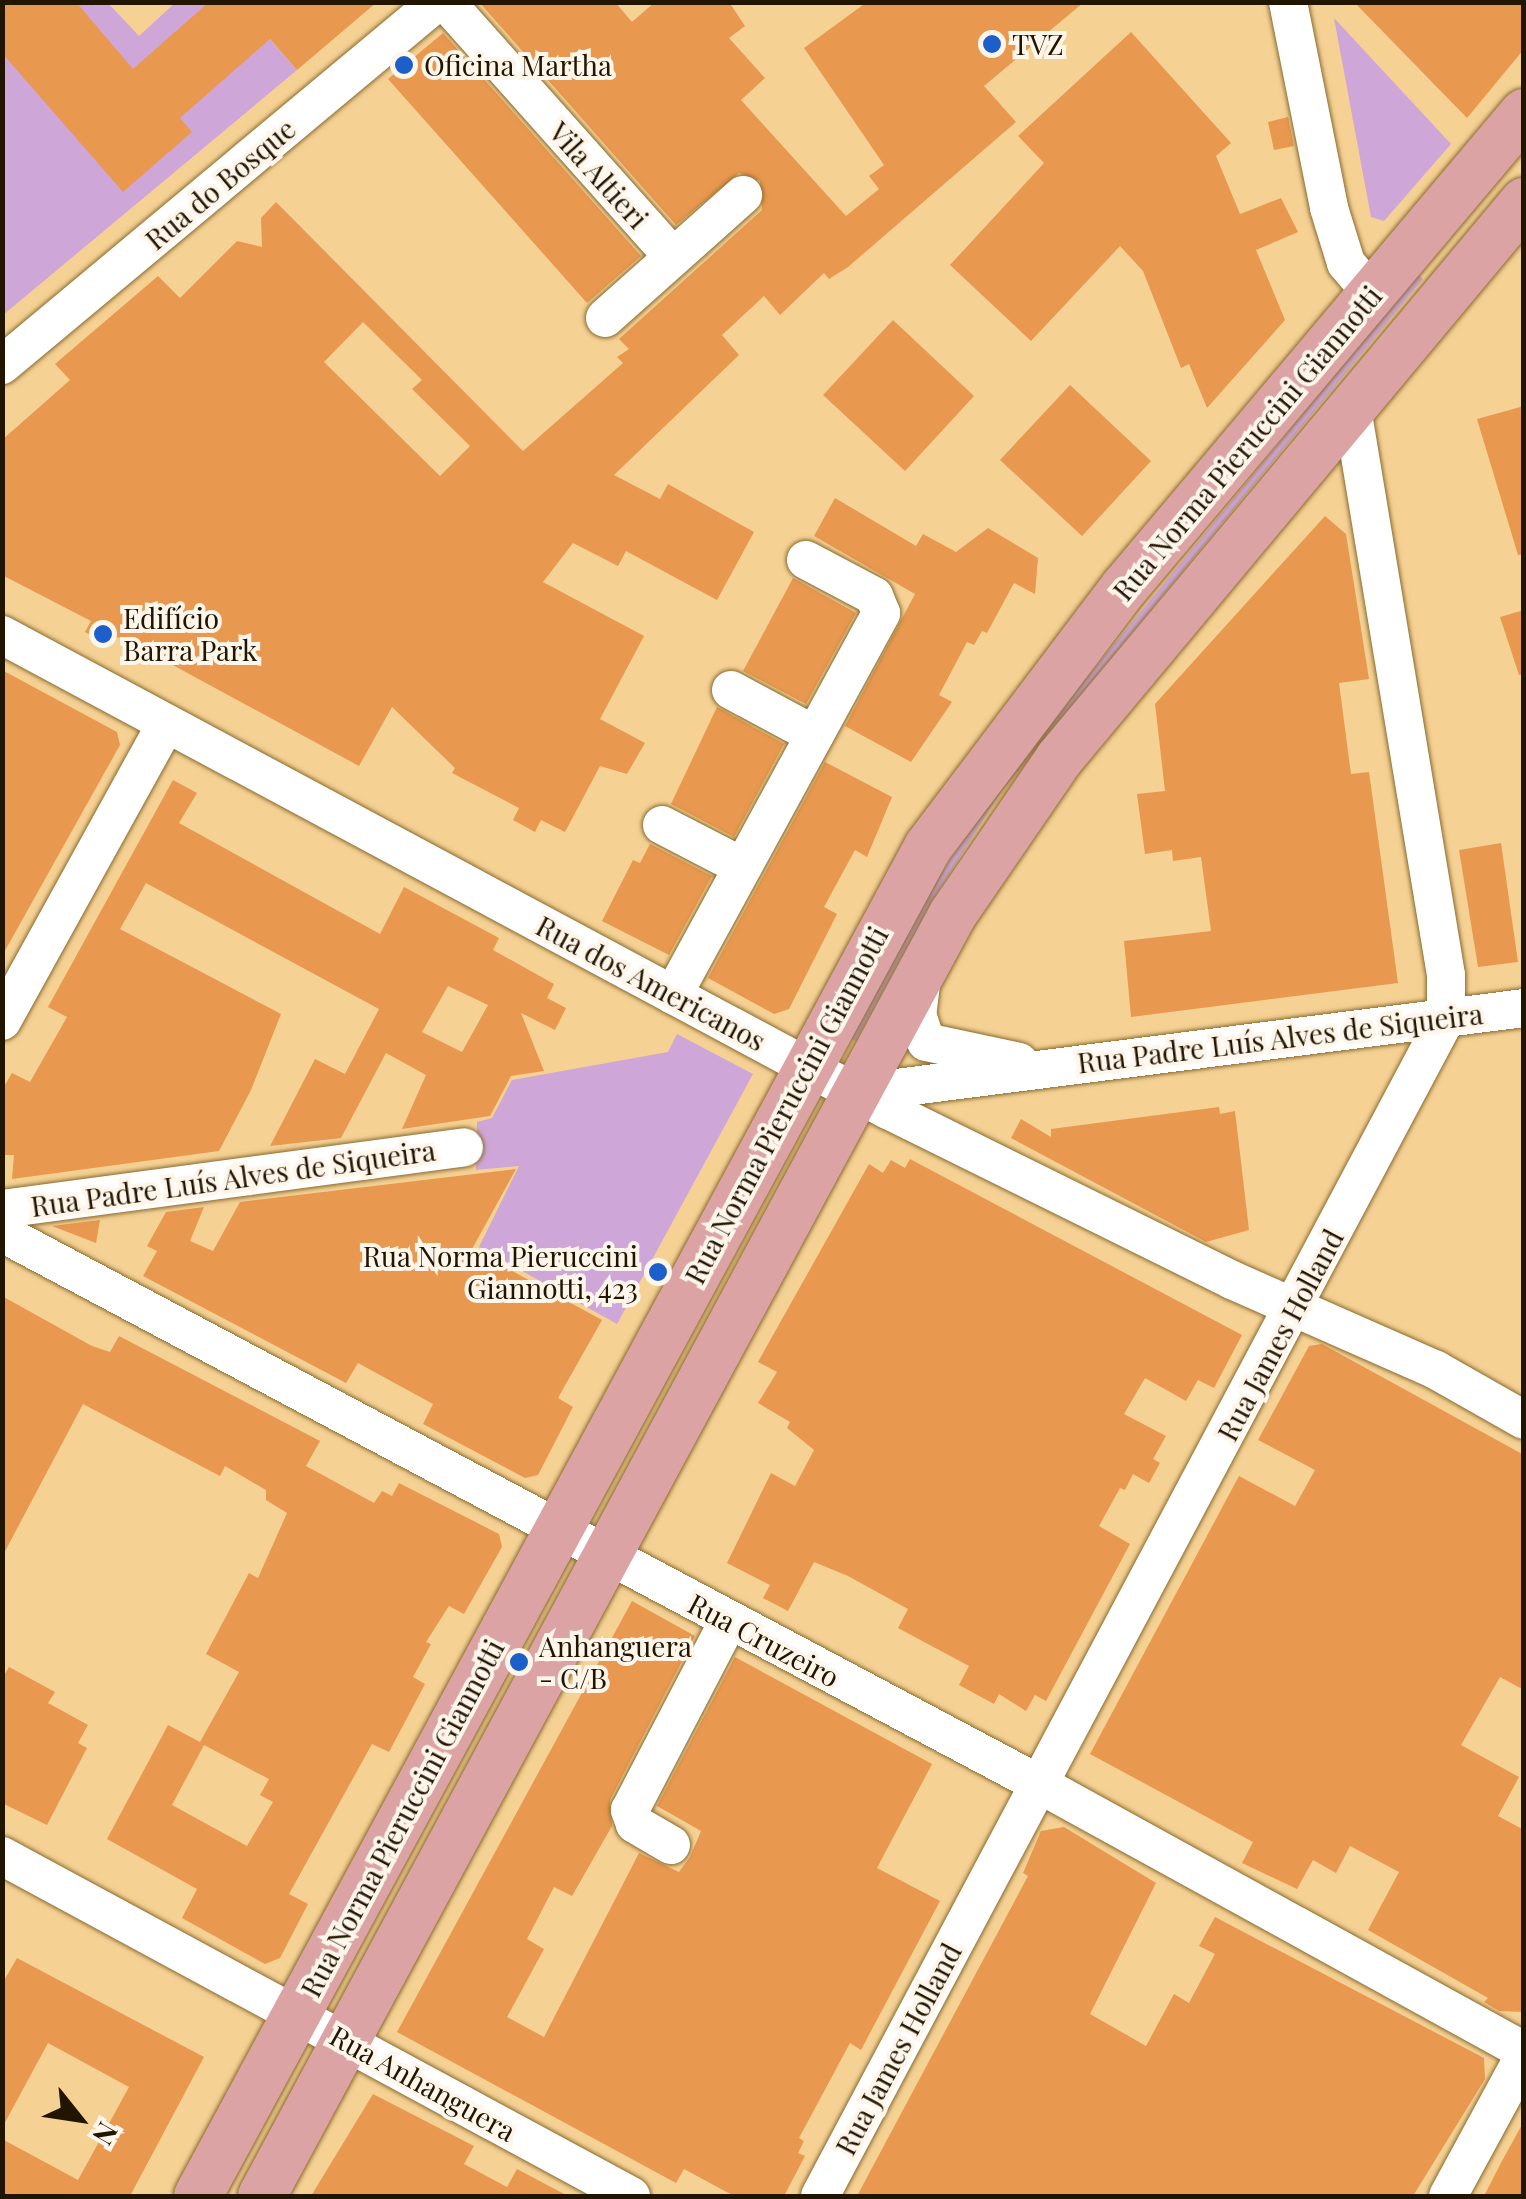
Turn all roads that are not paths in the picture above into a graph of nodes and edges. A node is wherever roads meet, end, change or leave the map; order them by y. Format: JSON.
{"nodes":[{"id":1,"x":437,"y":2,"type":"edge"},
{"id":2,"x":446,"y":2,"type":"edge"},
{"id":3,"x":1288,"y":2,"type":"edge"},
{"id":4,"x":1524,"y":113,"type":"edge"},
{"id":5,"x":742,"y":194,"type":"dead end"},
{"id":6,"x":1524,"y":202,"type":"edge"},
{"id":7,"x":672,"y":257,"type":"junction"},
{"id":8,"x":1372,"y":294,"type":"junction"},
{"id":9,"x":605,"y":318,"type":"dead end"},
{"id":10,"x":2,"y":365,"type":"edge"},
{"id":11,"x":1352,"y":408,"type":"junction"},
{"id":12,"x":806,"y":560,"type":"dead end"},
{"id":13,"x":2,"y":636,"type":"edge"},
{"id":14,"x":731,"y":690,"type":"dead end"},
{"id":15,"x":166,"y":724,"type":"junction"},
{"id":16,"x":815,"y":736,"type":"junction"},
{"id":17,"x":662,"y":825,"type":"dead end"},
{"id":18,"x":743,"y":866,"type":"junction"},
{"id":19,"x":924,"y":968,"type":"junction"},
{"id":20,"x":673,"y":995,"type":"junction"},
{"id":21,"x":1524,"y":1008,"type":"edge"},
{"id":22,"x":1446,"y":1018,"type":"junction"},
{"id":23,"x":2,"y":1021,"type":"edge"},
{"id":24,"x":808,"y":1065,"type":"junction"},
{"id":25,"x":1036,"y":1067,"type":"junction"},
{"id":26,"x":857,"y":1093,"type":"junction"},
{"id":27,"x":464,"y":1147,"type":"dead end"},
{"id":28,"x":2,"y":1209,"type":"edge"},
{"id":29,"x":2,"y":1232,"type":"edge"},
{"id":30,"x":1294,"y":1308,"type":"junction"},
{"id":31,"x":1524,"y":1420,"type":"edge"},
{"id":32,"x":556,"y":1532,"type":"junction"},
{"id":33,"x":606,"y":1558,"type":"junction"},
{"id":34,"x":729,"y":1620,"type":"junction"},
{"id":35,"x":1039,"y":1784,"type":"junction"},
{"id":36,"x":671,"y":1845,"type":"dead end"},
{"id":37,"x":2,"y":1856,"type":"edge"},
{"id":38,"x":296,"y":2014,"type":"junction"},
{"id":39,"x":346,"y":2041,"type":"junction"},
{"id":40,"x":1524,"y":2054,"type":"edge"},
{"id":41,"x":198,"y":2196,"type":"edge"},
{"id":42,"x":262,"y":2196,"type":"edge"},
{"id":43,"x":632,"y":2196,"type":"edge"},
{"id":44,"x":820,"y":2196,"type":"edge"},
{"id":45,"x":1448,"y":2196,"type":"edge"}],
"edges":[{"from":1,"to":10,"type":"street","name":"Rua do Bosque"},
{"from":2,"to":7,"type":"street","name":"Vila Altieri"},
{"from":3,"to":8,"type":"street"},
{"from":4,"to":8,"type":"main road","name":"Rua Norma Pieruccini Giannotti"},
{"from":5,"to":7,"type":"street"},
{"from":6,"to":11,"type":"main road","name":"Rua Norma Pieruccini Giannotti"},
{"from":7,"to":9,"type":"street"},
{"from":8,"to":24,"type":"main road","name":"Rua Norma Pieruccini Giannotti"},
{"from":11,"to":19,"type":"main road","name":"Rua Norma Pieruccini Giannotti"},
{"from":11,"to":22,"type":"street","name":"Rua James Holland"},
{"from":12,"to":16,"type":"street"},
{"from":13,"to":15,"type":"street","name":"Rua dos Americanos"},
{"from":14,"to":16,"type":"street"},
{"from":15,"to":20,"type":"street","name":"Rua dos Americanos"},
{"from":15,"to":23,"type":"street"},
{"from":16,"to":18,"type":"street"},
{"from":17,"to":18,"type":"street"},
{"from":18,"to":20,"type":"street"},
{"from":19,"to":25,"type":"street","name":"Rua Padre Luís Alves de Siqueira"},
{"from":19,"to":26,"type":"main road","name":"Rua Norma Pieruccini Giannotti"},
{"from":20,"to":24,"type":"street","name":"Rua dos Americanos"},
{"from":21,"to":22,"type":"street","name":"Rua Padre Luís Alves de Siqueira"},
{"from":22,"to":25,"type":"street","name":"Rua Padre Luís Alves de Siqueira"},
{"from":22,"to":30,"type":"street","name":"Rua James Holland"},
{"from":24,"to":26,"type":"street","name":"Rua dos Americanos"},
{"from":24,"to":32,"type":"main road","name":"Rua Norma Pieruccini Giannotti"},
{"from":25,"to":26,"type":"street","name":"Rua Padre Luís Alves de Siqueira"},
{"from":26,"to":30,"type":"street","name":"Rua dos Americanos"},
{"from":26,"to":33,"type":"main road","name":"Rua Norma Pieruccini Giannotti"},
{"from":27,"to":28,"type":"street","name":"Rua Padre Luís Alves de Siqueira"},
{"from":29,"to":32,"type":"street","name":"Rua Cruzeiro"},
{"from":30,"to":31,"type":"street","name":"Rua dos Americanos"},
{"from":30,"to":35,"type":"street","name":"Rua James Holland"},
{"from":32,"to":33,"type":"street","name":"Rua Cruzeiro"},
{"from":32,"to":38,"type":"main road","name":"Rua Norma Pieruccini Giannotti"},
{"from":33,"to":34,"type":"street","name":"Rua Cruzeiro"},
{"from":33,"to":39,"type":"main road","name":"Rua Norma Pieruccini Giannotti"},
{"from":34,"to":35,"type":"street","name":"Rua Cruzeiro"},
{"from":34,"to":36,"type":"street"},
{"from":35,"to":40,"type":"street","name":"Rua Cruzeiro"},
{"from":35,"to":44,"type":"street","name":"Rua James Holland"},
{"from":37,"to":38,"type":"street","name":"Rua Anhanguera"},
{"from":38,"to":39,"type":"street","name":"Rua Anhanguera"},
{"from":38,"to":41,"type":"main road","name":"Rua Norma Pieruccini Giannotti"},
{"from":39,"to":42,"type":"main road","name":"Rua Norma Pieruccini Giannotti"},
{"from":39,"to":43,"type":"street","name":"Rua Anhanguera"},
{"from":40,"to":45,"type":"street"}]}
